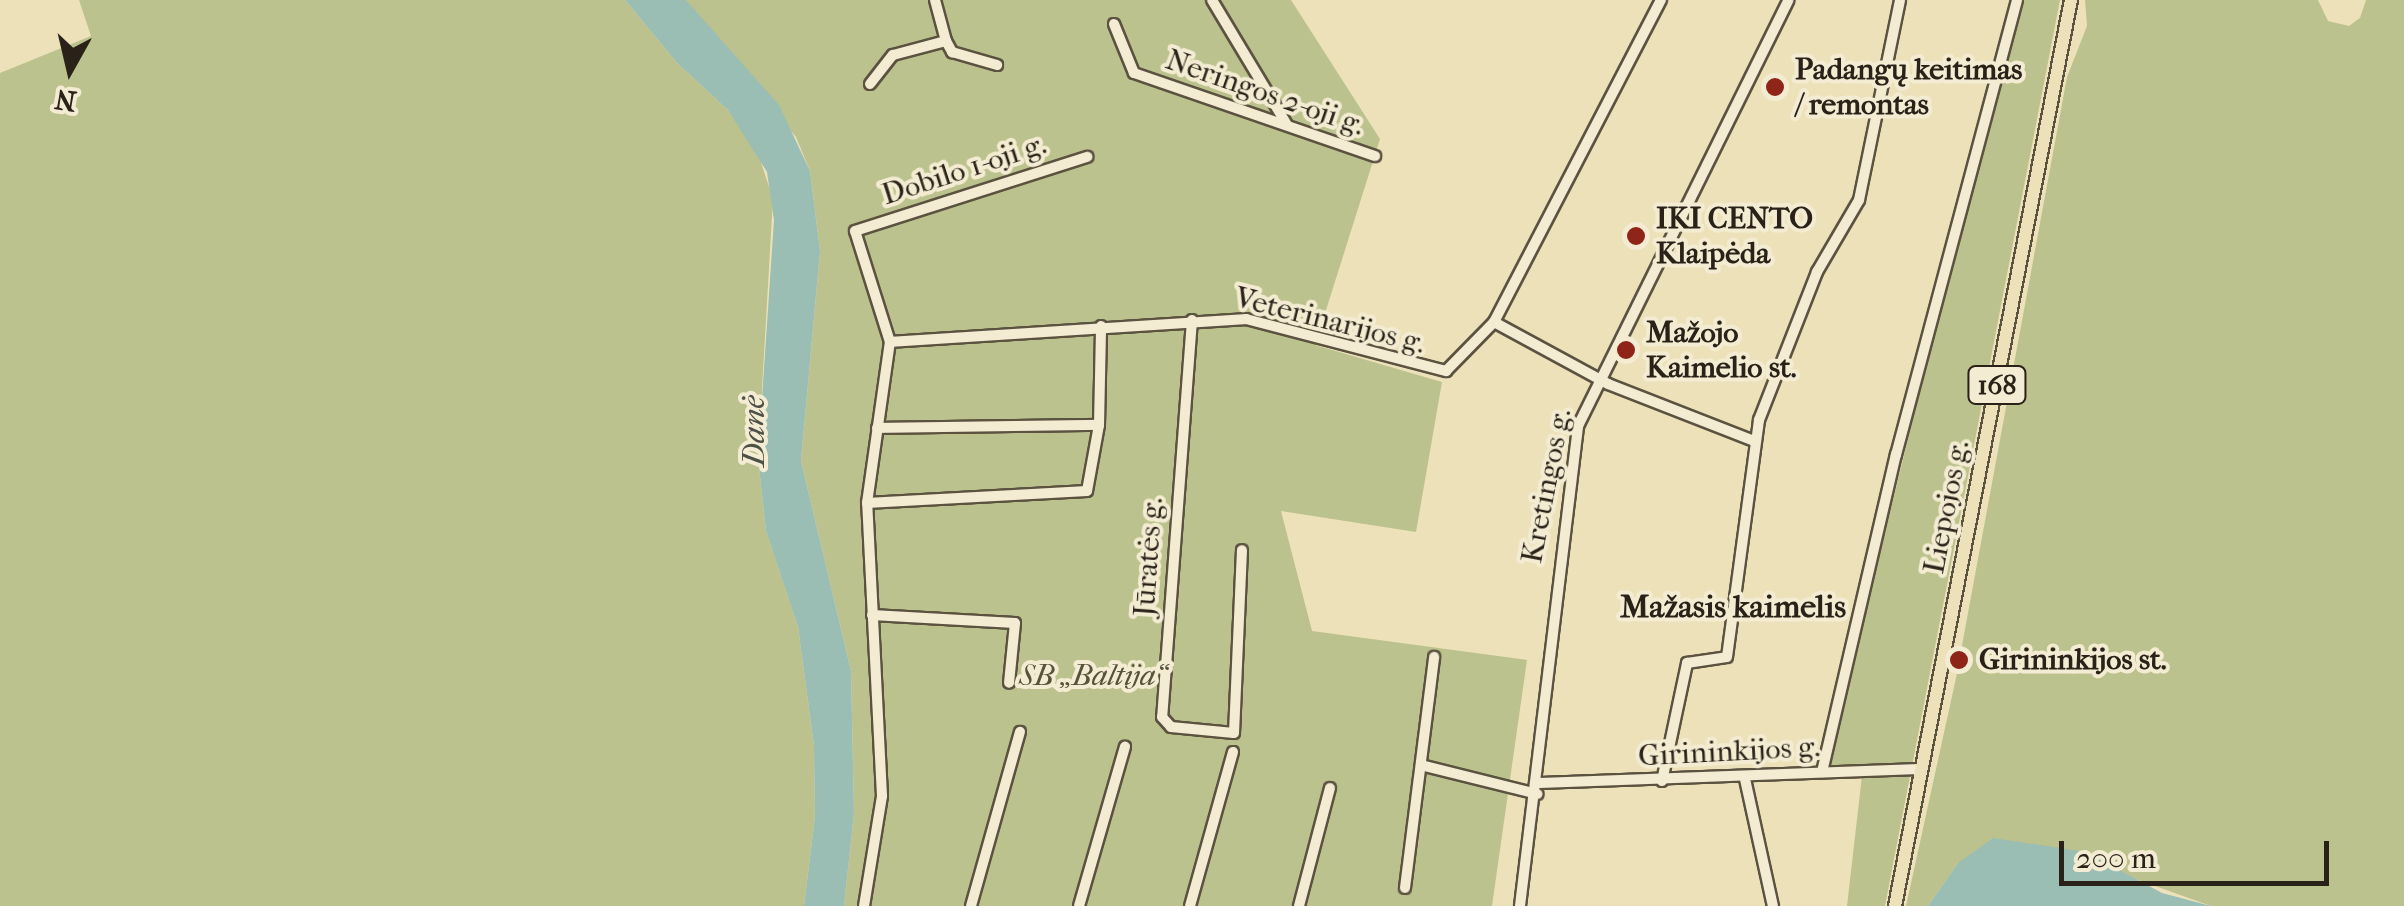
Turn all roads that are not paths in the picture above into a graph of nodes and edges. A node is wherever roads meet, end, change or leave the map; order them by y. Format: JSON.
{"nodes":[{"id":1,"x":935,"y":0,"type":"edge"},
{"id":2,"x":1212,"y":0,"type":"edge"},
{"id":3,"x":1661,"y":0,"type":"edge"},
{"id":4,"x":1789,"y":0,"type":"edge"},
{"id":5,"x":1900,"y":0,"type":"edge"},
{"id":6,"x":2017,"y":0,"type":"edge"},
{"id":7,"x":2071,"y":0,"type":"edge"},
{"id":8,"x":1114,"y":24,"type":"dead end"},
{"id":9,"x":946,"y":41,"type":"junction"},
{"id":10,"x":998,"y":65,"type":"dead end"},
{"id":11,"x":870,"y":84,"type":"dead end"},
{"id":12,"x":1286,"y":123,"type":"junction"},
{"id":13,"x":1375,"y":156,"type":"dead end"},
{"id":14,"x":1087,"y":157,"type":"dead end"},
{"id":15,"x":1192,"y":320,"type":"junction"},
{"id":16,"x":1494,"y":322,"type":"junction"},
{"id":17,"x":1101,"y":326,"type":"junction"},
{"id":18,"x":890,"y":342,"type":"junction"},
{"id":19,"x":1598,"y":378,"type":"junction"},
{"id":20,"x":1099,"y":425,"type":"junction"},
{"id":21,"x":877,"y":428,"type":"junction"},
{"id":22,"x":1754,"y":441,"type":"junction"},
{"id":23,"x":867,"y":503,"type":"junction"},
{"id":24,"x":1242,"y":550,"type":"dead end"},
{"id":25,"x":872,"y":615,"type":"junction"},
{"id":26,"x":1434,"y":657,"type":"dead end"},
{"id":27,"x":1009,"y":683,"type":"dead end"},
{"id":28,"x":1020,"y":732,"type":"dead end"},
{"id":29,"x":1125,"y":746,"type":"dead end"},
{"id":30,"x":1234,"y":752,"type":"dead end"},
{"id":31,"x":1421,"y":766,"type":"junction"},
{"id":32,"x":1922,"y":770,"type":"junction"},
{"id":33,"x":1822,"y":772,"type":"junction"},
{"id":34,"x":1744,"y":778,"type":"junction"},
{"id":35,"x":1662,"y":781,"type":"junction"},
{"id":36,"x":1330,"y":788,"type":"dead end"},
{"id":37,"x":1538,"y":788,"type":"junction"},
{"id":38,"x":1405,"y":888,"type":"dead end"},
{"id":39,"x":864,"y":906,"type":"edge"},
{"id":40,"x":971,"y":906,"type":"edge"},
{"id":41,"x":1079,"y":906,"type":"edge"},
{"id":42,"x":1190,"y":906,"type":"edge"},
{"id":43,"x":1298,"y":906,"type":"edge"},
{"id":44,"x":1520,"y":906,"type":"edge"},
{"id":45,"x":1773,"y":906,"type":"edge"},
{"id":46,"x":1895,"y":906,"type":"edge"}],
"edges":[{"from":1,"to":9,"type":"street"},
{"from":2,"to":12,"type":"street"},
{"from":3,"to":16,"type":"street","name":"Veterinarijos g."},
{"from":4,"to":19,"type":"street","name":"Kretingos g."},
{"from":5,"to":22,"type":"street"},
{"from":6,"to":33,"type":"street","name":"Liepojos g."},
{"from":7,"to":32,"type":"main road","name":"Liepojos g.","number":"168"},
{"from":8,"to":12,"type":"street","name":"Neringos 2-oji g."},
{"from":9,"to":10,"type":"street"},
{"from":9,"to":11,"type":"street"},
{"from":12,"to":13,"type":"street","name":"Neringos 2-oji g."},
{"from":14,"to":18,"type":"street","name":"Dobilo 1-oji g."},
{"from":15,"to":16,"type":"street","name":"Veterinarijos g."},
{"from":15,"to":17,"type":"street","name":"Veterinarijos g."},
{"from":15,"to":24,"type":"street","name":"Jūratės g."},
{"from":16,"to":19,"type":"street"},
{"from":17,"to":18,"type":"street","name":"Veterinarijos g."},
{"from":17,"to":20,"type":"street"},
{"from":18,"to":21,"type":"street"},
{"from":19,"to":22,"type":"street"},
{"from":19,"to":37,"type":"street","name":"Kretingos g."},
{"from":20,"to":21,"type":"street"},
{"from":20,"to":23,"type":"street"},
{"from":21,"to":23,"type":"street"},
{"from":22,"to":35,"type":"street"},
{"from":23,"to":25,"type":"street"},
{"from":25,"to":27,"type":"street"},
{"from":25,"to":39,"type":"street"},
{"from":26,"to":31,"type":"street"},
{"from":28,"to":40,"type":"street"},
{"from":29,"to":41,"type":"street"},
{"from":30,"to":42,"type":"street"},
{"from":31,"to":37,"type":"street","name":"Girininkijos g."},
{"from":31,"to":38,"type":"street"},
{"from":32,"to":33,"type":"street","name":"Girininkijos g."},
{"from":32,"to":46,"type":"main road","name":"Liepojos g.","number":"168"},
{"from":33,"to":34,"type":"street","name":"Girininkijos g."},
{"from":34,"to":35,"type":"street","name":"Girininkijos g."},
{"from":34,"to":45,"type":"street"},
{"from":35,"to":37,"type":"street","name":"Girininkijos g."},
{"from":36,"to":43,"type":"street"},
{"from":37,"to":44,"type":"street","name":"Kretingos g."}]}
